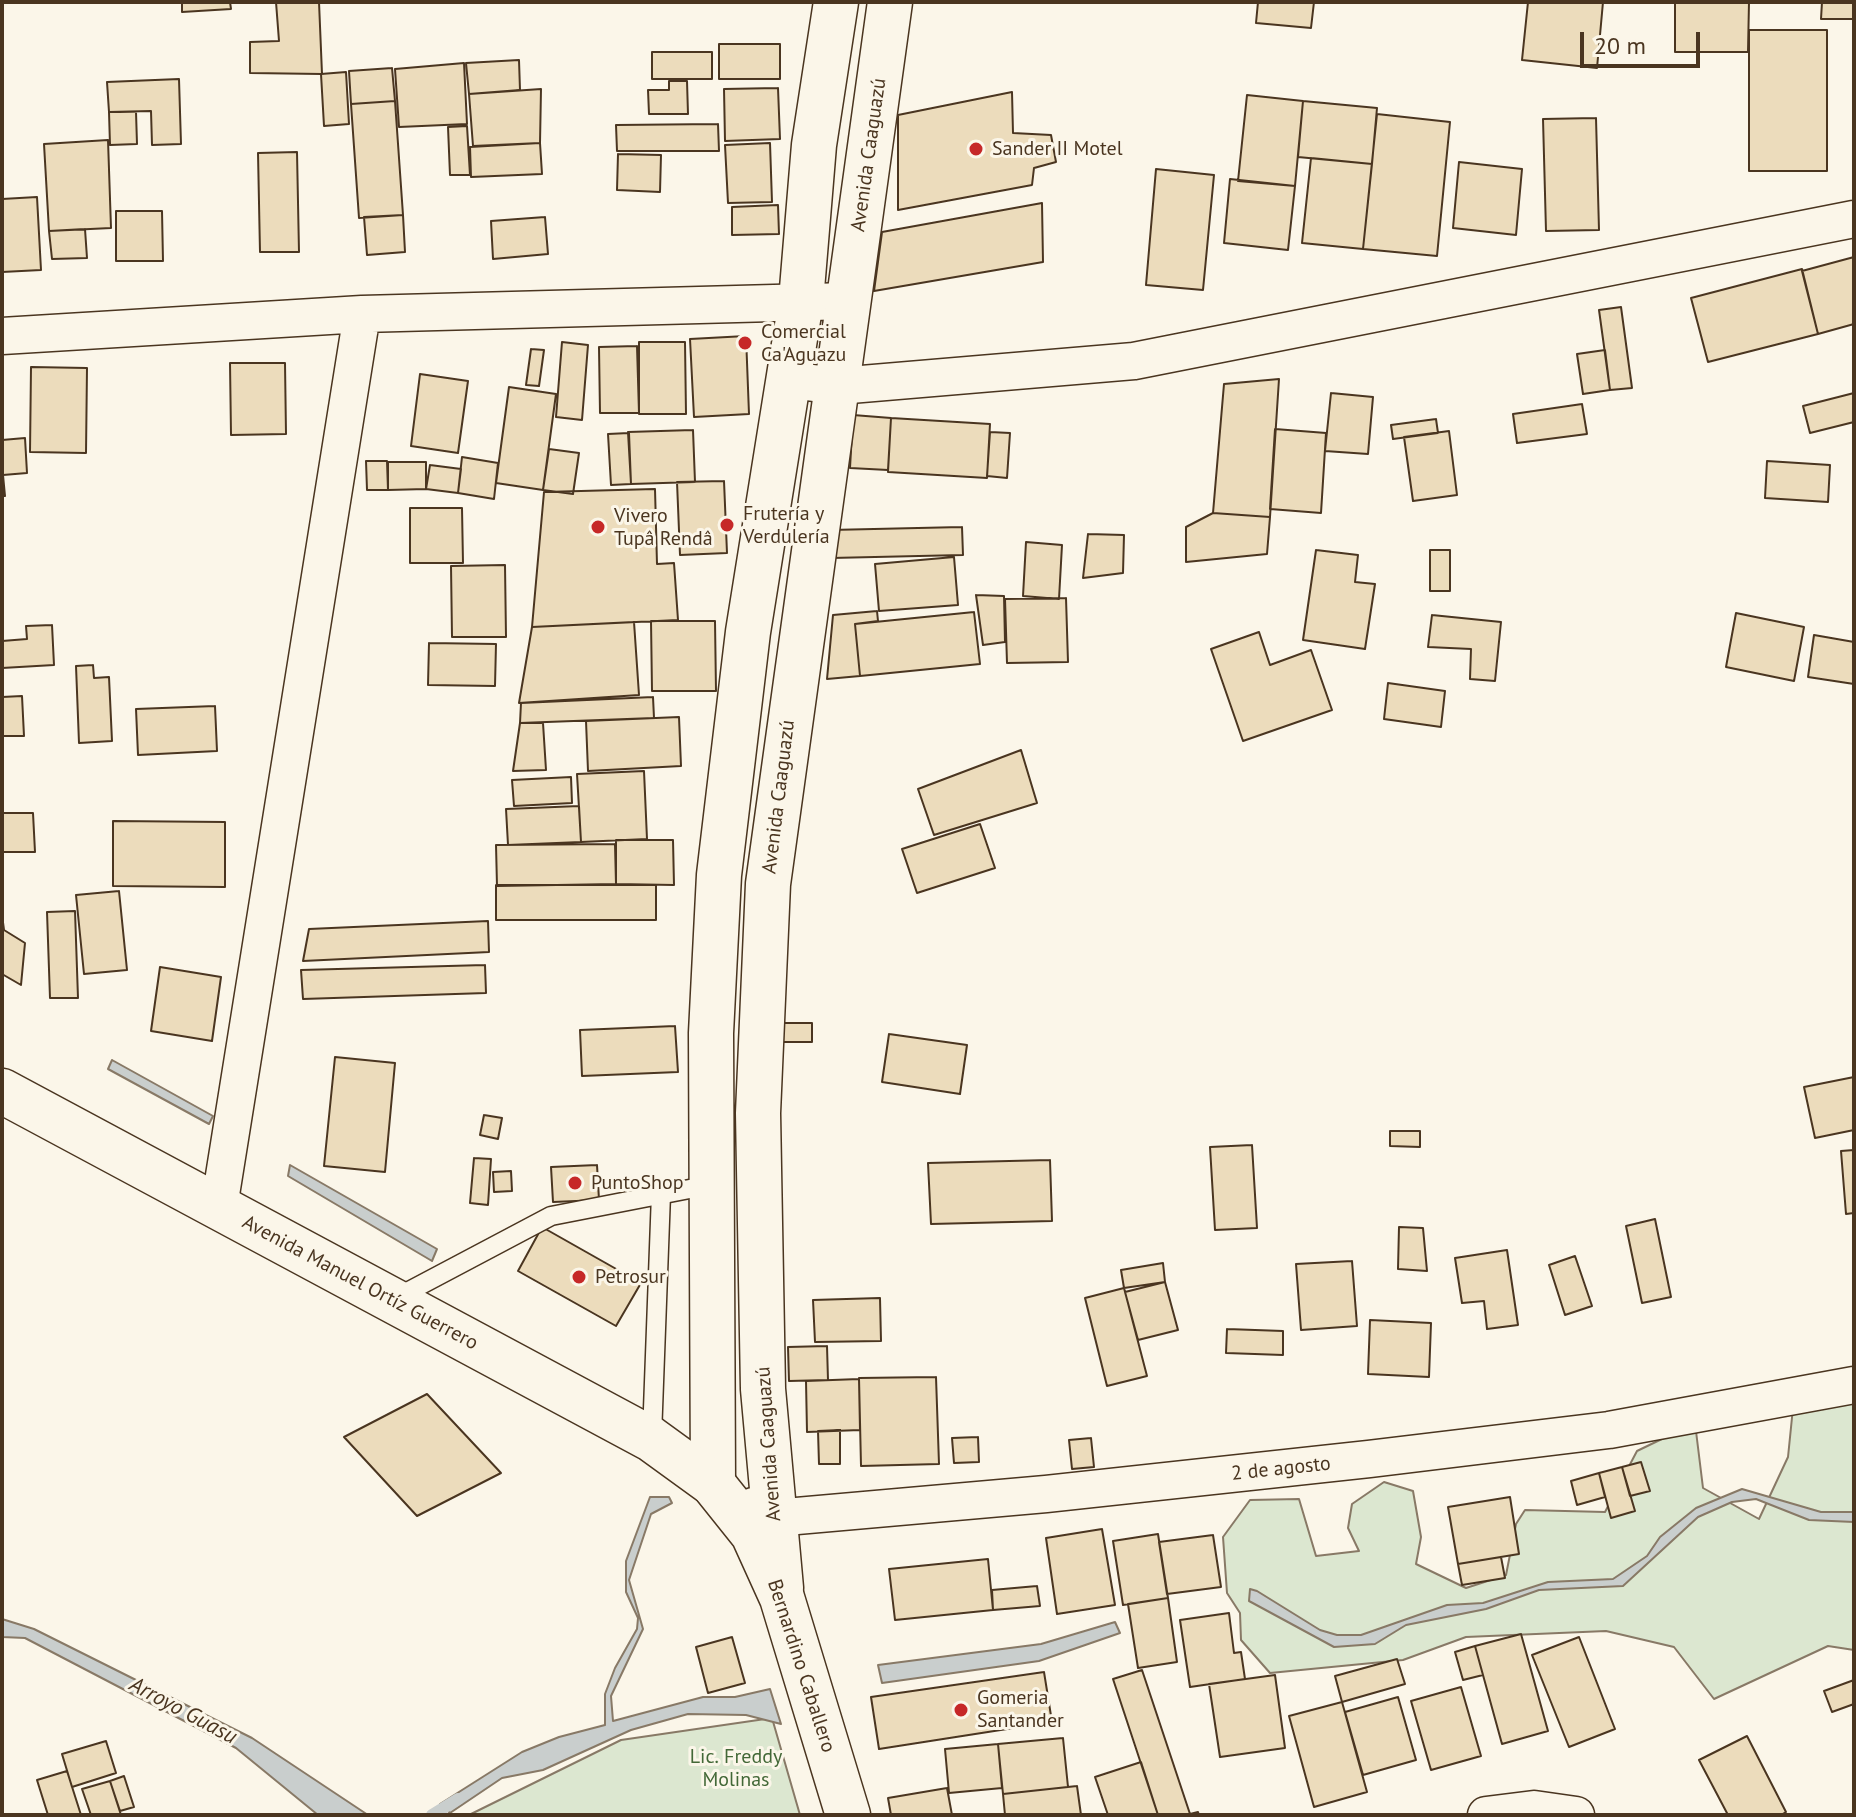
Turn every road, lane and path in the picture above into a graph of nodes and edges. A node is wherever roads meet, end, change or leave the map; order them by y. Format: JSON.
{"nodes":[{"id":1,"x":891,"y":2,"type":"edge"},
{"id":2,"x":836,"y":5,"type":"edge"},
{"id":3,"x":1854,"y":219,"type":"edge"},
{"id":4,"x":801,"y":301,"type":"junction"},
{"id":5,"x":849,"y":301,"type":"junction"},
{"id":6,"x":362,"y":314,"type":"junction"},
{"id":7,"x":2,"y":336,"type":"edge"},
{"id":8,"x":789,"y":380,"type":"junction"},
{"id":9,"x":838,"y":386,"type":"junction"},
{"id":10,"x":2,"y":1091,"type":"edge"},
{"id":11,"x":710,"y":1185,"type":"junction"},
{"id":12,"x":661,"y":1194,"type":"junction"},
{"id":13,"x":219,"y":1207,"type":"junction"},
{"id":14,"x":392,"y":1300,"type":"junction"},
{"id":15,"x":1854,"y":1385,"type":"edge"},
{"id":16,"x":651,"y":1439,"type":"junction"},
{"id":17,"x":713,"y":1484,"type":"junction"},
{"id":18,"x":774,"y":1518,"type":"junction"},
{"id":19,"x":782,"y":1598,"type":"junction"},
{"id":20,"x":848,"y":1815,"type":"edge"},
{"id":21,"x":1486,"y":1815,"type":"edge"},
{"id":22,"x":1576,"y":1815,"type":"edge"}],
"edges":[{"from":1,"to":2,"type":"street"},
{"from":1,"to":5,"type":"street","name":"Avenida Caaguazú"},
{"from":2,"to":4,"type":"street"},
{"from":3,"to":9,"type":"street"},
{"from":4,"to":5,"type":"street"},
{"from":4,"to":6,"type":"street"},
{"from":4,"to":8,"type":"street"},
{"from":5,"to":9,"type":"street","name":"Avenida Caaguazú"},
{"from":6,"to":7,"type":"street"},
{"from":6,"to":13,"type":"street"},
{"from":8,"to":9,"type":"street"},
{"from":8,"to":11,"type":"street"},
{"from":9,"to":18,"type":"street","name":"Avenida Caaguazú"},
{"from":10,"to":13,"type":"street","name":"Avenida Manuel Ortíz Guerrero"},
{"from":11,"to":12,"type":"lane"},
{"from":11,"to":17,"type":"street"},
{"from":12,"to":14,"type":"lane"},
{"from":12,"to":16,"type":"lane"},
{"from":13,"to":14,"type":"street","name":"Avenida Manuel Ortíz Guerrero"},
{"from":14,"to":16,"type":"street","name":"Avenida Manuel Ortíz Guerrero"},
{"from":15,"to":18,"type":"street","name":"2 de agosto"},
{"from":16,"to":17,"type":"street","name":"Avenida Manuel Ortíz Guerrero"},
{"from":17,"to":18,"type":"street"},
{"from":17,"to":19,"type":"street","name":"Bernardino Caballero"},
{"from":18,"to":19,"type":"street","name":"Avenida Caaguazú"},
{"from":19,"to":20,"type":"street","name":"Bernardino Caballero"},
{"from":21,"to":22,"type":"street"}]}
